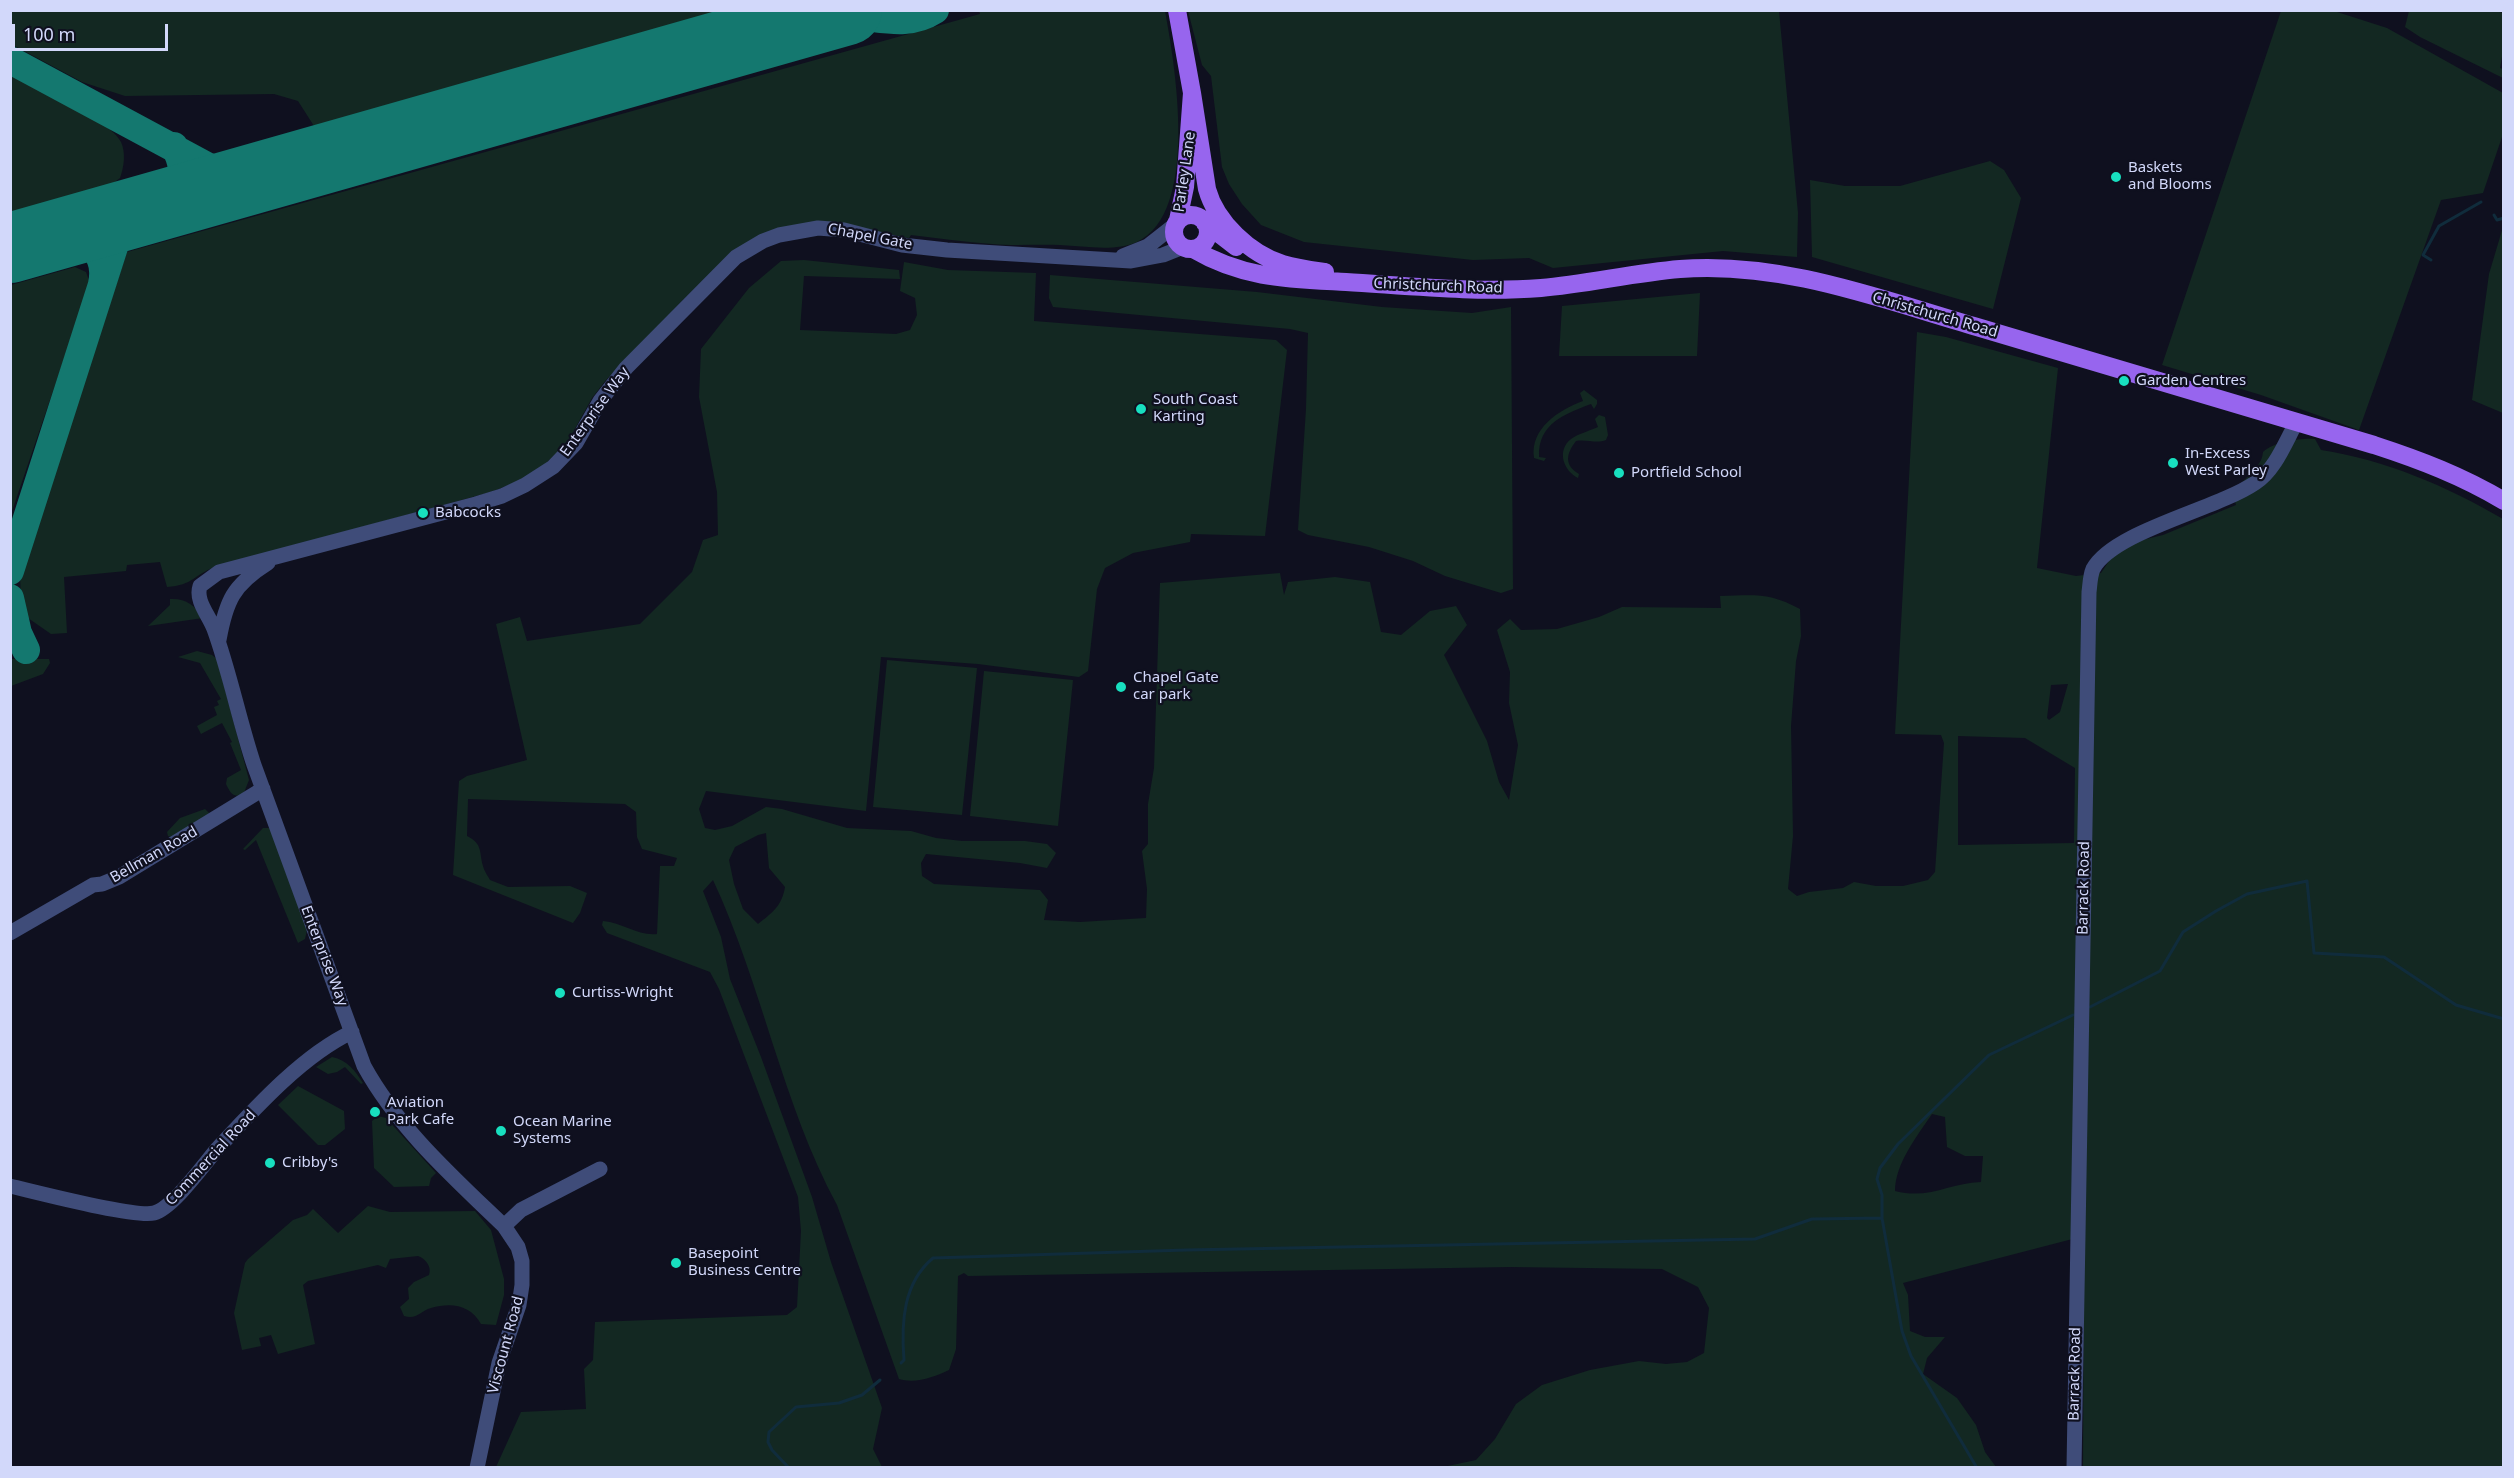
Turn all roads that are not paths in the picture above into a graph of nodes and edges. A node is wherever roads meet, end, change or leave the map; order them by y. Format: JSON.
{"nodes":[{"id":1,"x":1177,"y":10,"type":"edge"},
{"id":2,"x":1192,"y":93,"type":"junction"},
{"id":3,"x":1191,"y":124,"type":"junction"},
{"id":4,"x":1177,"y":222,"type":"junction"},
{"id":5,"x":1204,"y":222,"type":"junction"},
{"id":6,"x":1188,"y":248,"type":"junction"},
{"id":7,"x":1114,"y":259,"type":"junction"},
{"id":8,"x":1342,"y":282,"type":"junction"},
{"id":9,"x":1366,"y":284,"type":"junction"},
{"id":10,"x":662,"y":332,"type":"joint"},
{"id":11,"x":2296,"y":423,"type":"junction"},
{"id":12,"x":2504,"y":501,"type":"edge"},
{"id":13,"x":281,"y":556,"type":"junction"},
{"id":14,"x":209,"y":578,"type":"junction"},
{"id":15,"x":228,"y":601,"type":"junction"},
{"id":16,"x":204,"y":606,"type":"junction"},
{"id":17,"x":219,"y":643,"type":"junction"},
{"id":18,"x":263,"y":789,"type":"junction"},
{"id":19,"x":10,"y":933,"type":"edge"},
{"id":20,"x":352,"y":1032,"type":"junction"},
{"id":21,"x":600,"y":1168,"type":"dead end"},
{"id":22,"x":10,"y":1186,"type":"edge"},
{"id":23,"x":504,"y":1226,"type":"junction"},
{"id":24,"x":477,"y":1467,"type":"edge"},
{"id":25,"x":2074,"y":1467,"type":"edge"}],
"edges":[{"from":1,"to":2,"type":"main road","name":"Parley Lane"},
{"from":2,"to":3,"type":"main road","name":"Parley Lane"},
{"from":2,"to":9,"type":"main road"},
{"from":3,"to":4,"type":"main road","name":"Parley Lane"},
{"from":3,"to":5,"type":"main road","name":"Parley Lane"},
{"from":4,"to":5,"type":"main road"},
{"from":4,"to":6,"type":"main road"},
{"from":4,"to":7,"type":"street","name":"Chapel Gate"},
{"from":5,"to":6,"type":"main road"},
{"from":5,"to":8,"type":"main road","name":"Christchurch Road"},
{"from":6,"to":7,"type":"street","name":"Chapel Gate"},
{"from":6,"to":8,"type":"main road","name":"Christchurch Road"},
{"from":7,"to":10,"type":"street","name":"Chapel Gate"},
{"from":8,"to":9,"type":"main road","name":"Christchurch Road"},
{"from":9,"to":11,"type":"main road","name":"Christchurch Road"},
{"from":10,"to":13,"type":"street","name":"Enterprise Way"},
{"from":11,"to":12,"type":"main road","name":"Christchurch Road"},
{"from":11,"to":25,"type":"street","name":"Barrack Road"},
{"from":13,"to":14,"type":"street","name":"Enterprise Way"},
{"from":13,"to":15,"type":"street","name":"Enterprise Way"},
{"from":14,"to":15,"type":"street"},
{"from":14,"to":16,"type":"street","name":"Enterprise Way"},
{"from":15,"to":16,"type":"street"},
{"from":15,"to":17,"type":"street","name":"Enterprise Way"},
{"from":16,"to":17,"type":"street","name":"Enterprise Way"},
{"from":17,"to":18,"type":"street","name":"Enterprise Way"},
{"from":18,"to":19,"type":"street","name":"Bellman Road"},
{"from":18,"to":20,"type":"street","name":"Enterprise Way"},
{"from":20,"to":22,"type":"street","name":"Commercial Road"},
{"from":20,"to":23,"type":"street","name":"Enterprise Way"},
{"from":21,"to":23,"type":"street"},
{"from":23,"to":24,"type":"street","name":"Viscount Road"}]}
